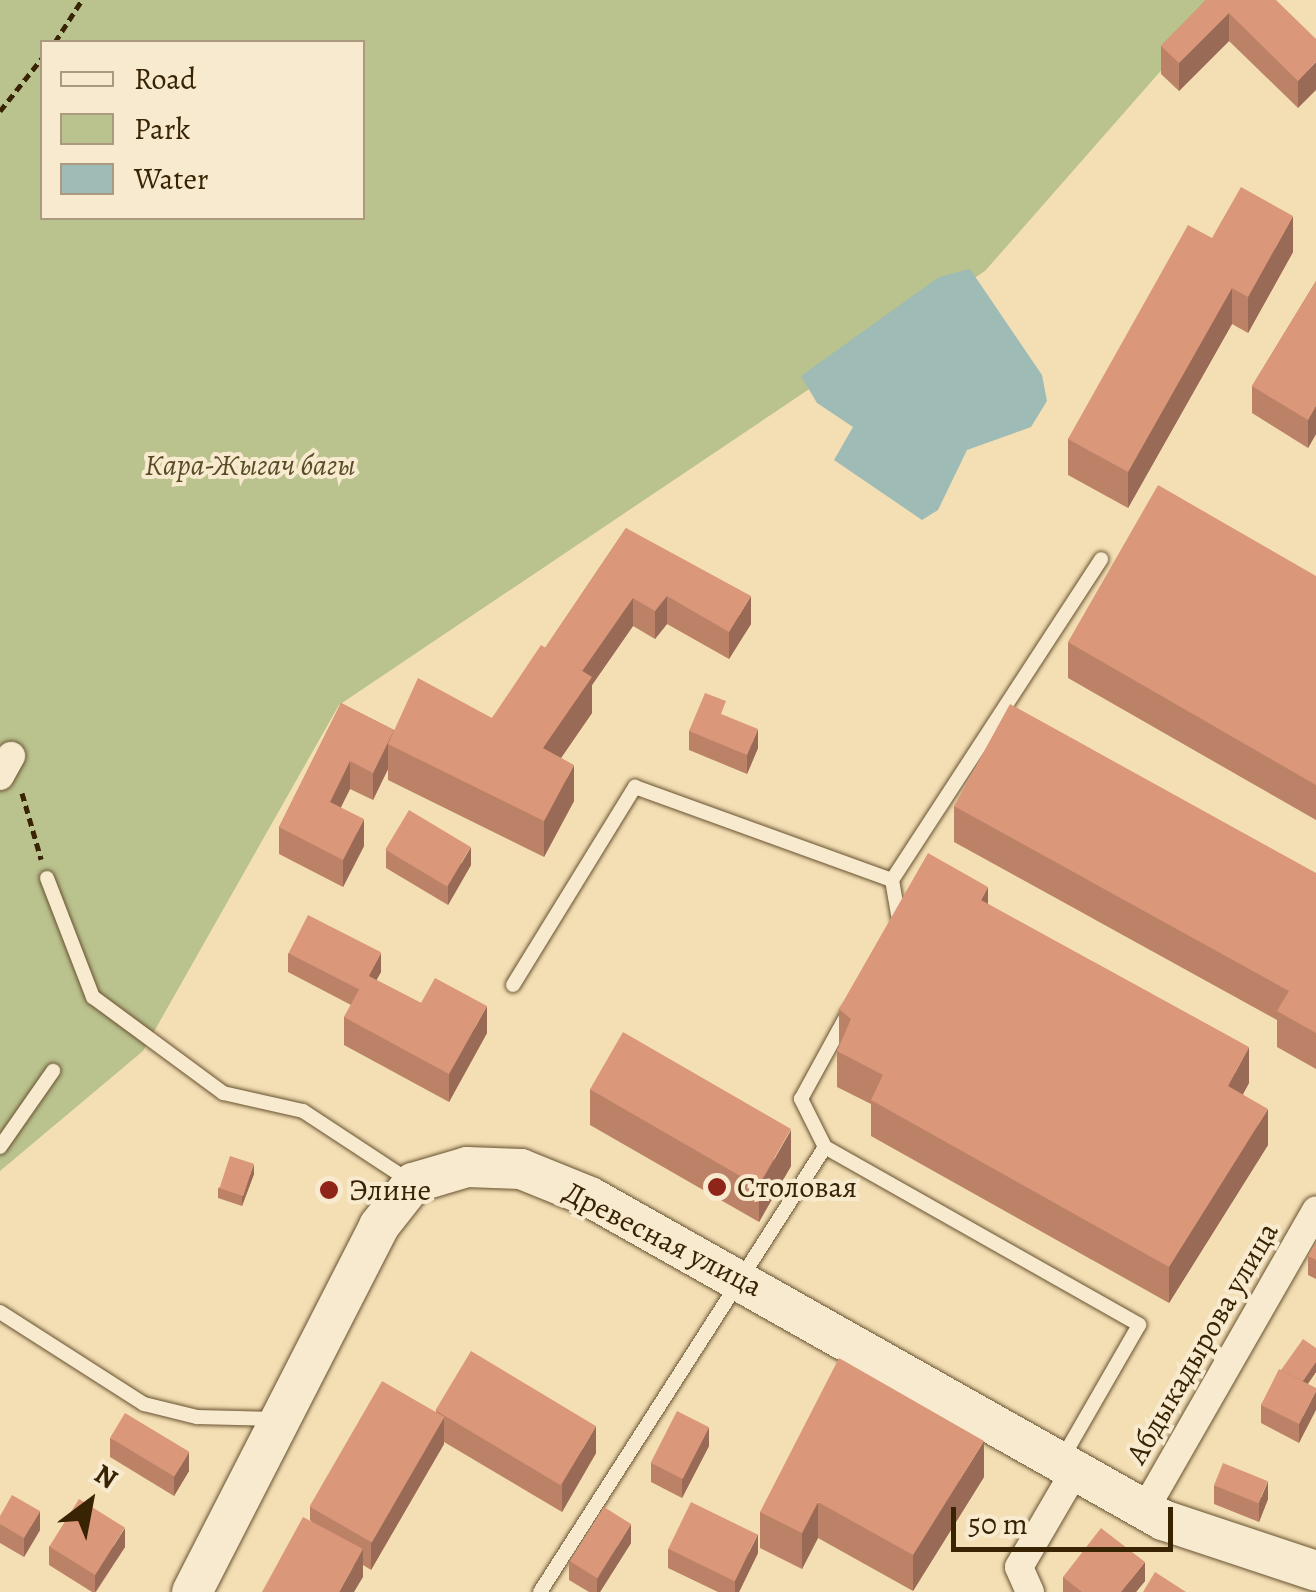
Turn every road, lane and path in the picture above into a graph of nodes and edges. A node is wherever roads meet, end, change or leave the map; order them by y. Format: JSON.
{"nodes":[{"id":1,"x":82,"y":0,"type":"edge"},
{"id":2,"x":56,"y":40,"type":"edge"},
{"id":3,"x":40,"y":61,"type":"edge"},
{"id":4,"x":0,"y":112,"type":"edge"},
{"id":5,"x":1101,"y":559,"type":"dead end"},
{"id":6,"x":6,"y":766,"type":"edge"},
{"id":7,"x":47,"y":878,"type":"joint"},
{"id":8,"x":892,"y":880,"type":"junction"},
{"id":9,"x":894,"y":930,"type":"edge"},
{"id":10,"x":513,"y":985,"type":"dead end"},
{"id":11,"x":857,"y":997,"type":"edge"},
{"id":12,"x":53,"y":1071,"type":"dead end"},
{"id":13,"x":0,"y":1147,"type":"edge"},
{"id":14,"x":825,"y":1147,"type":"junction"},
{"id":15,"x":413,"y":1183,"type":"junction"},
{"id":16,"x":1316,"y":1210,"type":"edge"},
{"id":17,"x":744,"y":1278,"type":"junction"},
{"id":18,"x":0,"y":1312,"type":"edge"},
{"id":19,"x":280,"y":1420,"type":"junction"},
{"id":20,"x":1069,"y":1465,"type":"junction"},
{"id":21,"x":1145,"y":1509,"type":"junction"},
{"id":22,"x":1316,"y":1571,"type":"edge"},
{"id":23,"x":192,"y":1592,"type":"edge"},
{"id":24,"x":540,"y":1592,"type":"edge"},
{"id":25,"x":1030,"y":1592,"type":"edge"}],
"edges":[{"from":1,"to":2,"type":"path"},
{"from":3,"to":4,"type":"path"},
{"from":5,"to":8,"type":"lane"},
{"from":6,"to":7,"type":"path"},
{"from":7,"to":15,"type":"lane"},
{"from":8,"to":9,"type":"lane"},
{"from":8,"to":10,"type":"lane"},
{"from":11,"to":14,"type":"lane"},
{"from":12,"to":13,"type":"lane"},
{"from":14,"to":17,"type":"lane"},
{"from":14,"to":20,"type":"lane"},
{"from":15,"to":17,"type":"street","name":"Древесная улица"},
{"from":15,"to":19,"type":"street"},
{"from":16,"to":21,"type":"street","name":"Абдыкадырова улица"},
{"from":17,"to":20,"type":"street","name":"Древесная улица"},
{"from":17,"to":24,"type":"lane"},
{"from":18,"to":19,"type":"lane"},
{"from":19,"to":23,"type":"street"},
{"from":20,"to":21,"type":"street","name":"Древесная улица"},
{"from":20,"to":25,"type":"street"},
{"from":21,"to":22,"type":"street","name":"Древесная улица"}]}
